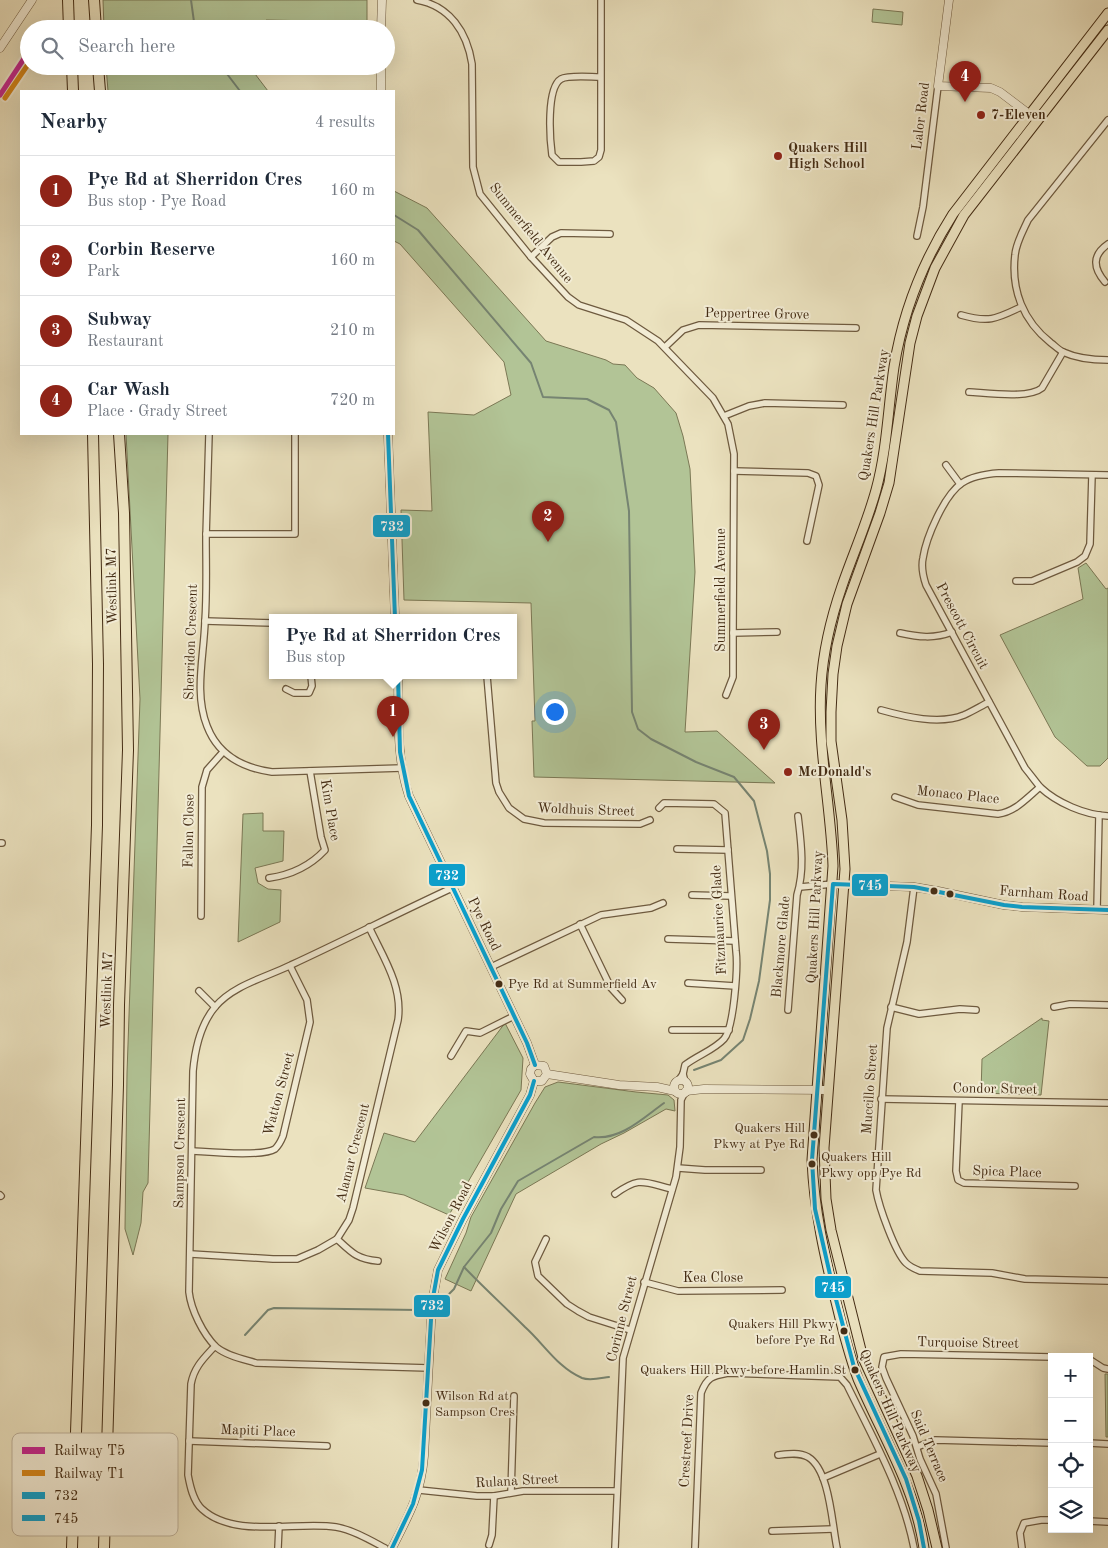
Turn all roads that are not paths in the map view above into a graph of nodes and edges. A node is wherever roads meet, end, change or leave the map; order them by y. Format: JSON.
{"nodes":[{"id":1,"x":32,"y":0,"type":"edge"},
{"id":2,"x":68,"y":0,"type":"edge"},
{"id":3,"x":382,"y":0,"type":"edge"},
{"id":4,"x":416,"y":0,"type":"edge"},
{"id":5,"x":601,"y":0,"type":"edge"},
{"id":6,"x":949,"y":0,"type":"edge"},
{"id":7,"x":94,"y":2,"type":"edge"},
{"id":8,"x":1108,"y":13,"type":"edge"},
{"id":9,"x":69,"y":20,"type":"edge"},
{"id":10,"x":95,"y":20,"type":"edge"},
{"id":11,"x":382,"y":20,"type":"edge"},
{"id":12,"x":1108,"y":30,"type":"edge"},
{"id":13,"x":0,"y":48,"type":"edge"},
{"id":14,"x":72,"y":75,"type":"edge"},
{"id":15,"x":99,"y":75,"type":"edge"},
{"id":16,"x":381,"y":75,"type":"edge"},
{"id":17,"x":600,"y":77,"type":"junction"},
{"id":18,"x":938,"y":86,"type":"junction"},
{"id":19,"x":73,"y":90,"type":"edge"},
{"id":20,"x":100,"y":90,"type":"edge"},
{"id":21,"x":381,"y":90,"type":"edge"},
{"id":22,"x":1029,"y":114,"type":"junction"},
{"id":23,"x":1108,"y":120,"type":"edge"},
{"id":24,"x":1038,"y":121,"type":"junction"},
{"id":25,"x":610,"y":234,"type":"dead end"},
{"id":26,"x":917,"y":236,"type":"dead end"},
{"id":27,"x":1108,"y":244,"type":"edge"},
{"id":28,"x":531,"y":257,"type":"junction"},
{"id":29,"x":1105,"y":282,"type":"dead end"},
{"id":30,"x":1021,"y":307,"type":"junction"},
{"id":31,"x":961,"y":316,"type":"dead end"},
{"id":32,"x":856,"y":328,"type":"dead end"},
{"id":33,"x":665,"y":347,"type":"junction"},
{"id":34,"x":1063,"y":352,"type":"junction"},
{"id":35,"x":1108,"y":360,"type":"edge"},
{"id":36,"x":969,"y":392,"type":"dead end"},
{"id":37,"x":843,"y":405,"type":"dead end"},
{"id":38,"x":724,"y":416,"type":"junction"},
{"id":39,"x":93,"y":435,"type":"edge"},
{"id":40,"x":119,"y":435,"type":"edge"},
{"id":41,"x":209,"y":435,"type":"edge"},
{"id":42,"x":295,"y":435,"type":"edge"},
{"id":43,"x":388,"y":435,"type":"edge"},
{"id":44,"x":946,"y":466,"type":"dead end"},
{"id":45,"x":734,"y":472,"type":"junction"},
{"id":46,"x":1092,"y":475,"type":"junction"},
{"id":47,"x":1108,"y":475,"type":"edge"},
{"id":48,"x":960,"y":484,"type":"junction"},
{"id":49,"x":206,"y":534,"type":"junction"},
{"id":50,"x":807,"y":541,"type":"dead end"},
{"id":51,"x":1016,"y":581,"type":"dead end"},
{"id":52,"x":395,"y":614,"type":"edge"},
{"id":53,"x":205,"y":621,"type":"junction"},
{"id":54,"x":269,"y":623,"type":"edge"},
{"id":55,"x":777,"y":632,"type":"dead end"},
{"id":56,"x":952,"y":632,"type":"junction"},
{"id":57,"x":734,"y":633,"type":"junction"},
{"id":58,"x":900,"y":633,"type":"dead end"},
{"id":59,"x":311,"y":679,"type":"edge"},
{"id":60,"x":398,"y":679,"type":"edge"},
{"id":61,"x":487,"y":679,"type":"edge"},
{"id":62,"x":286,"y":688,"type":"dead end"},
{"id":63,"x":726,"y":695,"type":"dead end"},
{"id":64,"x":989,"y":702,"type":"junction"},
{"id":65,"x":882,"y":710,"type":"dead end"},
{"id":66,"x":223,"y":752,"type":"junction"},
{"id":67,"x":402,"y":768,"type":"junction"},
{"id":68,"x":310,"y":771,"type":"junction"},
{"id":69,"x":1040,"y":787,"type":"junction"},
{"id":70,"x":895,"y":797,"type":"dead end"},
{"id":71,"x":658,"y":808,"type":"dead end"},
{"id":72,"x":1100,"y":815,"type":"junction"},
{"id":73,"x":798,"y":816,"type":"dead end"},
{"id":74,"x":1108,"y":816,"type":"edge"},
{"id":75,"x":650,"y":820,"type":"dead end"},
{"id":76,"x":677,"y":849,"type":"dead end"},
{"id":77,"x":728,"y":850,"type":"junction"},
{"id":78,"x":269,"y":878,"type":"dead end"},
{"id":79,"x":800,"y":884,"type":"junction"},
{"id":80,"x":833,"y":884,"type":"junction"},
{"id":81,"x":845,"y":884,"type":"junction"},
{"id":82,"x":914,"y":887,"type":"junction"},
{"id":83,"x":452,"y":888,"type":"junction"},
{"id":84,"x":692,"y":895,"type":"dead end"},
{"id":85,"x":731,"y":896,"type":"junction"},
{"id":86,"x":663,"y":903,"type":"dead end"},
{"id":87,"x":1096,"y":909,"type":"junction"},
{"id":88,"x":1108,"y":910,"type":"edge"},
{"id":89,"x":201,"y":916,"type":"dead end"},
{"id":90,"x":580,"y":924,"type":"junction"},
{"id":91,"x":369,"y":927,"type":"junction"},
{"id":92,"x":668,"y":939,"type":"dead end"},
{"id":93,"x":735,"y":941,"type":"junction"},
{"id":94,"x":290,"y":966,"type":"junction"},
{"id":95,"x":491,"y":967,"type":"junction"},
{"id":96,"x":688,"y":983,"type":"dead end"},
{"id":97,"x":735,"y":986,"type":"junction"},
{"id":98,"x":199,"y":990,"type":"dead end"},
{"id":99,"x":622,"y":1000,"type":"dead end"},
{"id":100,"x":1108,"y":1005,"type":"edge"},
{"id":101,"x":215,"y":1007,"type":"junction"},
{"id":102,"x":891,"y":1007,"type":"junction"},
{"id":103,"x":1054,"y":1008,"type":"dead end"},
{"id":104,"x":788,"y":1010,"type":"dead end"},
{"id":105,"x":976,"y":1010,"type":"dead end"},
{"id":106,"x":514,"y":1016,"type":"junction"},
{"id":107,"x":672,"y":1030,"type":"dead end"},
{"id":108,"x":729,"y":1030,"type":"junction"},
{"id":109,"x":451,"y":1056,"type":"dead end"},
{"id":110,"x":535,"y":1065,"type":"junction"},
{"id":111,"x":547,"y":1074,"type":"junction"},
{"id":112,"x":534,"y":1081,"type":"junction"},
{"id":113,"x":681,"y":1087,"type":"junction"},
{"id":114,"x":817,"y":1090,"type":"junction"},
{"id":115,"x":828,"y":1090,"type":"junction"},
{"id":116,"x":881,"y":1099,"type":"junction"},
{"id":117,"x":959,"y":1101,"type":"junction"},
{"id":118,"x":1108,"y":1103,"type":"edge"},
{"id":119,"x":193,"y":1151,"type":"junction"},
{"id":120,"x":678,"y":1168,"type":"junction"},
{"id":121,"x":761,"y":1170,"type":"dead end"},
{"id":122,"x":1075,"y":1186,"type":"dead end"},
{"id":123,"x":672,"y":1190,"type":"junction"},
{"id":124,"x":614,"y":1194,"type":"dead end"},
{"id":125,"x":337,"y":1239,"type":"junction"},
{"id":126,"x":546,"y":1239,"type":"dead end"},
{"id":127,"x":191,"y":1254,"type":"junction"},
{"id":128,"x":378,"y":1261,"type":"dead end"},
{"id":129,"x":1108,"y":1281,"type":"edge"},
{"id":130,"x":644,"y":1282,"type":"junction"},
{"id":131,"x":782,"y":1290,"type":"dead end"},
{"id":132,"x":630,"y":1330,"type":"junction"},
{"id":133,"x":216,"y":1346,"type":"junction"},
{"id":134,"x":884,"y":1357,"type":"joint"},
{"id":135,"x":1048,"y":1357,"type":"edge"},
{"id":136,"x":1093,"y":1362,"type":"edge"},
{"id":137,"x":429,"y":1368,"type":"junction"},
{"id":138,"x":1108,"y":1369,"type":"edge"},
{"id":139,"x":514,"y":1396,"type":"dead end"},
{"id":140,"x":76,"y":1433,"type":"edge"},
{"id":141,"x":108,"y":1433,"type":"edge"},
{"id":142,"x":189,"y":1442,"type":"junction"},
{"id":143,"x":1048,"y":1443,"type":"edge"},
{"id":144,"x":1093,"y":1444,"type":"edge"},
{"id":145,"x":1108,"y":1444,"type":"edge"},
{"id":146,"x":327,"y":1446,"type":"dead end"},
{"id":147,"x":917,"y":1446,"type":"junction"},
{"id":148,"x":880,"y":1454,"type":"junction"},
{"id":149,"x":778,"y":1456,"type":"dead end"},
{"id":150,"x":823,"y":1478,"type":"junction"},
{"id":151,"x":419,"y":1490,"type":"junction"},
{"id":152,"x":617,"y":1491,"type":"junction"},
{"id":153,"x":511,"y":1492,"type":"junction"},
{"id":154,"x":494,"y":1496,"type":"junction"},
{"id":155,"x":1048,"y":1520,"type":"edge"},
{"id":156,"x":1093,"y":1521,"type":"edge"},
{"id":157,"x":1108,"y":1522,"type":"edge"},
{"id":158,"x":279,"y":1526,"type":"junction"},
{"id":159,"x":833,"y":1529,"type":"junction"},
{"id":160,"x":772,"y":1531,"type":"dead end"},
{"id":161,"x":489,"y":1544,"type":"dead end"},
{"id":162,"x":278,"y":1548,"type":"edge"},
{"id":163,"x":385,"y":1548,"type":"edge"},
{"id":164,"x":392,"y":1548,"type":"edge"},
{"id":165,"x":615,"y":1548,"type":"edge"},
{"id":166,"x":695,"y":1548,"type":"edge"},
{"id":167,"x":836,"y":1548,"type":"edge"},
{"id":168,"x":914,"y":1548,"type":"edge"},
{"id":169,"x":924,"y":1548,"type":"edge"},
{"id":170,"x":936,"y":1548,"type":"edge"},
{"id":171,"x":946,"y":1548,"type":"edge"},
{"id":172,"x":1022,"y":1548,"type":"edge"}],
"edges":[{"from":1,"to":13,"type":"street"},
{"from":2,"to":9,"type":"highway"},
{"from":3,"to":11,"type":"street"},
{"from":4,"to":28,"type":"street","name":"Summerfield Avenue"},
{"from":5,"to":17,"type":"street"},
{"from":6,"to":18,"type":"street","name":"Lalor Road"},
{"from":7,"to":10,"type":"highway"},
{"from":8,"to":22,"type":"main road","name":"Quakers Hill Parkway"},
{"from":12,"to":24,"type":"main road","name":"Quakers Hill Parkway"},
{"from":14,"to":19,"type":"highway"},
{"from":15,"to":20,"type":"highway"},
{"from":16,"to":21,"type":"street"},
{"from":17,"to":17,"type":"street"},
{"from":18,"to":22,"type":"street"},
{"from":18,"to":26,"type":"street","name":"Lalor Road"},
{"from":22,"to":24,"type":"street"},
{"from":22,"to":80,"type":"main road","name":"Quakers Hill Parkway"},
{"from":23,"to":30,"type":"street"},
{"from":24,"to":81,"type":"main road","name":"Quakers Hill Parkway"},
{"from":25,"to":28,"type":"street"},
{"from":27,"to":29,"type":"street"},
{"from":28,"to":33,"type":"street","name":"Summerfield Avenue"},
{"from":30,"to":31,"type":"street"},
{"from":30,"to":34,"type":"street"},
{"from":32,"to":33,"type":"street","name":"Peppertree Grove"},
{"from":33,"to":38,"type":"street","name":"Summerfield Avenue"},
{"from":34,"to":35,"type":"street"},
{"from":34,"to":36,"type":"street"},
{"from":37,"to":38,"type":"street"},
{"from":38,"to":45,"type":"street","name":"Summerfield Avenue"},
{"from":39,"to":140,"type":"highway","name":"Westlink M7"},
{"from":40,"to":141,"type":"highway","name":"Westlink M7"},
{"from":41,"to":49,"type":"street","name":"Sherridon Crescent"},
{"from":42,"to":49,"type":"street"},
{"from":43,"to":52,"type":"street"},
{"from":44,"to":48,"type":"street"},
{"from":45,"to":50,"type":"street"},
{"from":45,"to":57,"type":"street","name":"Summerfield Avenue"},
{"from":46,"to":47,"type":"street","name":"Prescott Circuit"},
{"from":46,"to":48,"type":"street","name":"Prescott Circuit"},
{"from":46,"to":51,"type":"street"},
{"from":48,"to":56,"type":"street","name":"Prescott Circuit"},
{"from":49,"to":53,"type":"street","name":"Sherridon Crescent"},
{"from":53,"to":54,"type":"street"},
{"from":53,"to":66,"type":"street","name":"Sherridon Crescent"},
{"from":55,"to":57,"type":"street"},
{"from":56,"to":58,"type":"street"},
{"from":56,"to":64,"type":"street","name":"Prescott Circuit"},
{"from":57,"to":63,"type":"street","name":"Summerfield Avenue"},
{"from":59,"to":62,"type":"street"},
{"from":60,"to":67,"type":"street","name":"Pye Road"},
{"from":61,"to":75,"type":"street","name":"Woldhuis Street"},
{"from":64,"to":65,"type":"street"},
{"from":64,"to":69,"type":"street","name":"Prescott Circuit"},
{"from":66,"to":68,"type":"street","name":"Sherridon Crescent"},
{"from":66,"to":89,"type":"street","name":"Fallon Close"},
{"from":67,"to":68,"type":"street","name":"Sherridon Crescent"},
{"from":67,"to":83,"type":"street","name":"Pye Road"},
{"from":68,"to":78,"type":"street","name":"Kim Place"},
{"from":69,"to":70,"type":"street","name":"Monaco Place"},
{"from":69,"to":72,"type":"street","name":"Prescott Circuit"},
{"from":71,"to":77,"type":"street","name":"Fitzmaurice Glade"},
{"from":72,"to":74,"type":"street","name":"Prescott Circuit"},
{"from":72,"to":87,"type":"street"},
{"from":73,"to":79,"type":"street","name":"Blackmore Glade"},
{"from":76,"to":77,"type":"street"},
{"from":77,"to":85,"type":"street","name":"Fitzmaurice Glade"},
{"from":79,"to":80,"type":"street","name":"Farnham Road"},
{"from":79,"to":104,"type":"street","name":"Blackmore Glade"},
{"from":80,"to":81,"type":"street","name":"Farnham Road"},
{"from":80,"to":114,"type":"main road","name":"Quakers Hill Parkway"},
{"from":81,"to":82,"type":"street","name":"Farnham Road"},
{"from":81,"to":115,"type":"main road","name":"Quakers Hill Parkway"},
{"from":82,"to":87,"type":"street","name":"Farnham Road"},
{"from":82,"to":102,"type":"street","name":"Muccillo Street"},
{"from":83,"to":91,"type":"street","name":"Sampson Crescent"},
{"from":83,"to":95,"type":"street","name":"Pye Road"},
{"from":84,"to":85,"type":"street"},
{"from":85,"to":93,"type":"street","name":"Fitzmaurice Glade"},
{"from":86,"to":90,"type":"street"},
{"from":87,"to":88,"type":"street","name":"Farnham Road"},
{"from":90,"to":95,"type":"street"},
{"from":90,"to":99,"type":"street"},
{"from":91,"to":94,"type":"street","name":"Sampson Crescent"},
{"from":91,"to":125,"type":"street","name":"Alamar Crescent"},
{"from":92,"to":93,"type":"street"},
{"from":93,"to":97,"type":"street","name":"Fitzmaurice Glade"},
{"from":94,"to":101,"type":"street","name":"Sampson Crescent"},
{"from":94,"to":119,"type":"street","name":"Watton Street"},
{"from":95,"to":106,"type":"street","name":"Pye Road"},
{"from":96,"to":97,"type":"street"},
{"from":97,"to":108,"type":"street","name":"Fitzmaurice Glade"},
{"from":98,"to":101,"type":"street"},
{"from":100,"to":103,"type":"street"},
{"from":101,"to":119,"type":"street","name":"Sampson Crescent"},
{"from":102,"to":105,"type":"street"},
{"from":102,"to":116,"type":"street","name":"Muccillo Street"},
{"from":106,"to":109,"type":"street"},
{"from":106,"to":110,"type":"street","name":"Pye Road"},
{"from":107,"to":108,"type":"street"},
{"from":108,"to":113,"type":"street"},
{"from":110,"to":111,"type":"street"},
{"from":110,"to":112,"type":"street"},
{"from":111,"to":112,"type":"street"},
{"from":111,"to":113,"type":"street"},
{"from":112,"to":137,"type":"street","name":"Wilson Road"},
{"from":113,"to":114,"type":"street"},
{"from":113,"to":120,"type":"street","name":"Corinne Street"},
{"from":114,"to":115,"type":"street"},
{"from":114,"to":169,"type":"main road","name":"Quakers Hill Parkway"},
{"from":115,"to":170,"type":"main road","name":"Quakers Hill Parkway"},
{"from":116,"to":117,"type":"street","name":"Condor Street"},
{"from":116,"to":129,"type":"street","name":"Muccillo Street"},
{"from":117,"to":118,"type":"street","name":"Condor Street"},
{"from":117,"to":122,"type":"street","name":"Spica Place"},
{"from":119,"to":127,"type":"street","name":"Sampson Crescent"},
{"from":120,"to":121,"type":"street"},
{"from":120,"to":123,"type":"street","name":"Corinne Street"},
{"from":123,"to":124,"type":"street"},
{"from":123,"to":130,"type":"street","name":"Corinne Street"},
{"from":125,"to":127,"type":"street","name":"Alamar Crescent"},
{"from":125,"to":128,"type":"street"},
{"from":126,"to":132,"type":"street"},
{"from":127,"to":133,"type":"street","name":"Sampson Crescent"},
{"from":130,"to":131,"type":"street","name":"Kea Close"},
{"from":130,"to":132,"type":"street","name":"Corinne Street"},
{"from":132,"to":152,"type":"street","name":"Corinne Street"},
{"from":133,"to":137,"type":"street","name":"Sampson Crescent"},
{"from":133,"to":142,"type":"street"},
{"from":134,"to":135,"type":"street","name":"Turquoise Street"},
{"from":134,"to":147,"type":"street","name":"Said Terrace"},
{"from":136,"to":138,"type":"street"},
{"from":137,"to":151,"type":"street","name":"Wilson Road"},
{"from":139,"to":153,"type":"street"},
{"from":142,"to":146,"type":"street","name":"Mapiti Place"},
{"from":142,"to":158,"type":"street"},
{"from":143,"to":147,"type":"street"},
{"from":144,"to":145,"type":"street"},
{"from":147,"to":171,"type":"street","name":"Said Terrace"},
{"from":148,"to":150,"type":"street"},
{"from":148,"to":166,"type":"street","name":"Crestreef Drive"},
{"from":148,"to":168,"type":"street"},
{"from":149,"to":150,"type":"street"},
{"from":150,"to":159,"type":"street"},
{"from":151,"to":154,"type":"street","name":"Rulana Street"},
{"from":151,"to":164,"type":"street","name":"Wilson Road"},
{"from":152,"to":153,"type":"street","name":"Rulana Street"},
{"from":152,"to":165,"type":"street","name":"Corinne Street"},
{"from":153,"to":154,"type":"street","name":"Rulana Street"},
{"from":154,"to":161,"type":"street"},
{"from":155,"to":172,"type":"street"},
{"from":156,"to":157,"type":"street"},
{"from":158,"to":162,"type":"street"},
{"from":158,"to":163,"type":"street"},
{"from":159,"to":160,"type":"street"},
{"from":159,"to":167,"type":"street"}]}
